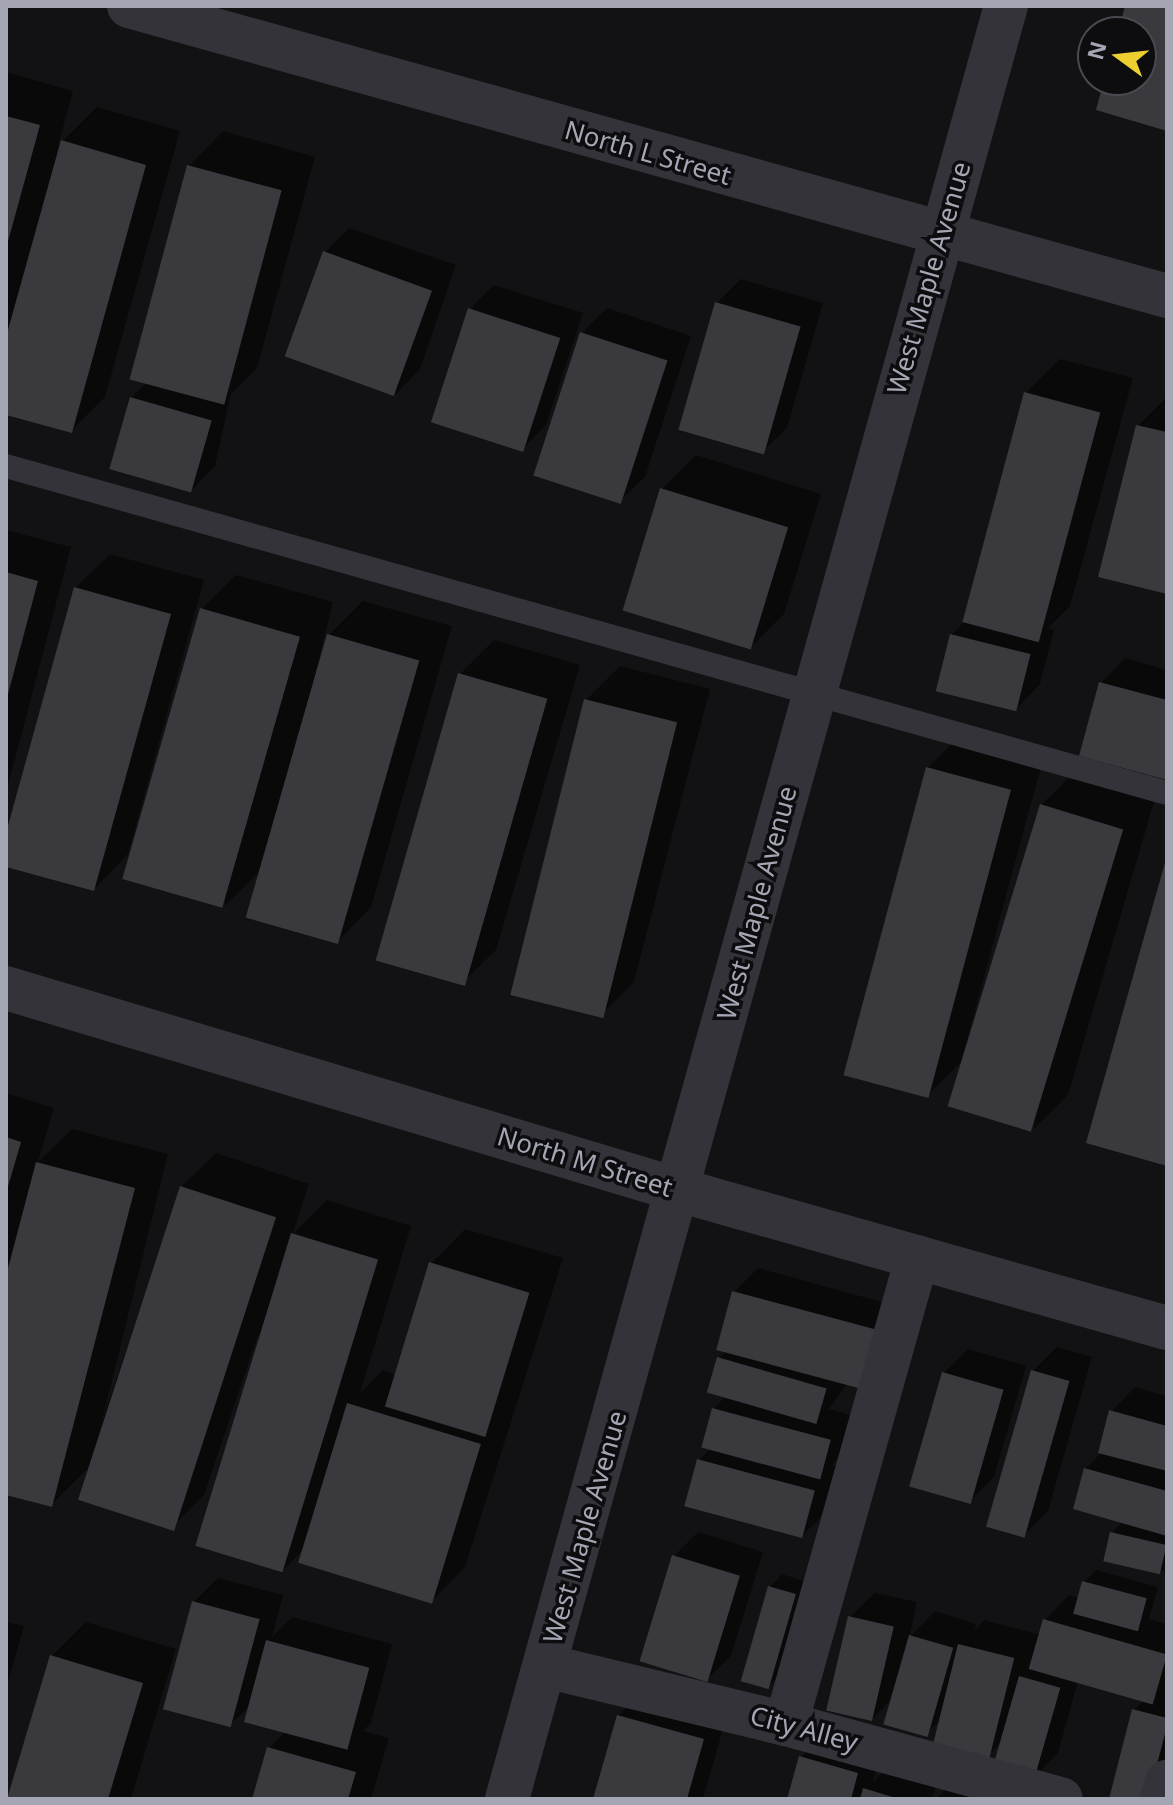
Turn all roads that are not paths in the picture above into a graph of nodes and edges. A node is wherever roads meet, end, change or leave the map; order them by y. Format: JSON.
{"nodes":[{"id":1,"x":129,"y":6,"type":"edge"},
{"id":2,"x":1006,"y":6,"type":"edge"},
{"id":3,"x":940,"y":236,"type":"junction"},
{"id":4,"x":1167,"y":296,"type":"edge"},
{"id":5,"x":6,"y":466,"type":"edge"},
{"id":6,"x":814,"y":696,"type":"junction"},
{"id":7,"x":1167,"y":793,"type":"edge"},
{"id":8,"x":6,"y":988,"type":"edge"},
{"id":9,"x":679,"y":1190,"type":"junction"},
{"id":10,"x":917,"y":1257,"type":"junction"},
{"id":11,"x":1167,"y":1328,"type":"edge"},
{"id":12,"x":546,"y":1666,"type":"junction"},
{"id":13,"x":786,"y":1724,"type":"junction"},
{"id":14,"x":1167,"y":1782,"type":"edge"},
{"id":15,"x":507,"y":1799,"type":"edge"},
{"id":16,"x":1061,"y":1799,"type":"edge"},
{"id":17,"x":1162,"y":1799,"type":"edge"}],
"edges":[{"from":1,"to":3,"type":"street","name":"North L Street"},
{"from":2,"to":3,"type":"street","name":"West Maple Avenue"},
{"from":3,"to":4,"type":"street","name":"North L Street"},
{"from":3,"to":6,"type":"street","name":"West Maple Avenue"},
{"from":5,"to":6,"type":"lane"},
{"from":6,"to":7,"type":"lane"},
{"from":6,"to":9,"type":"street","name":"West Maple Avenue"},
{"from":8,"to":9,"type":"street","name":"North M Street"},
{"from":9,"to":10,"type":"street","name":"North M Street"},
{"from":9,"to":12,"type":"street","name":"West Maple Avenue"},
{"from":10,"to":11,"type":"street","name":"North M Street"},
{"from":10,"to":13,"type":"street"},
{"from":12,"to":13,"type":"street","name":"City Alley"},
{"from":12,"to":15,"type":"street","name":"West Maple Avenue"},
{"from":13,"to":16,"type":"street","name":"City Alley"},
{"from":14,"to":17,"type":"street"}]}
